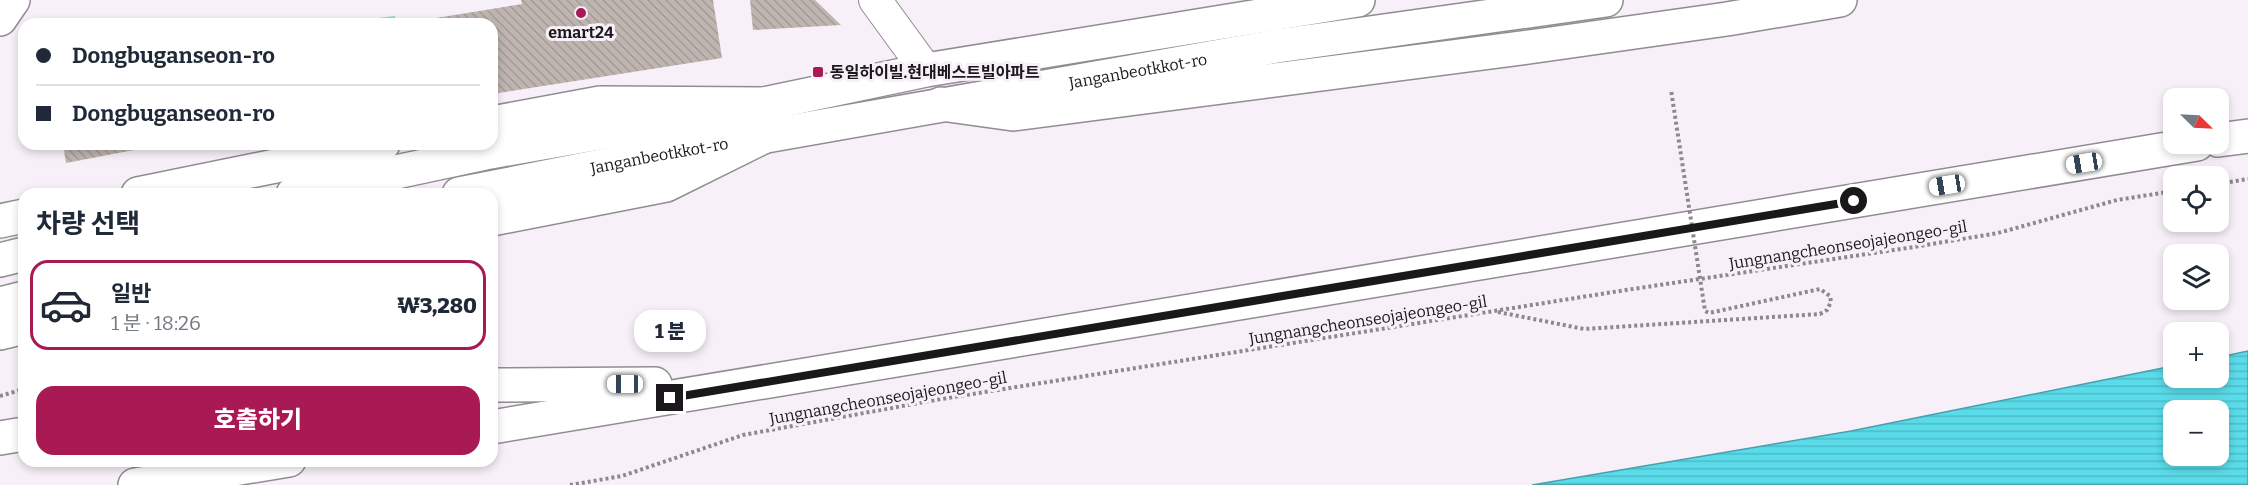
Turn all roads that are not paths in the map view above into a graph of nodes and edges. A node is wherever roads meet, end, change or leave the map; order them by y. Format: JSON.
{"nodes":[{"id":1,"x":13,"y":0,"type":"edge"},
{"id":2,"x":875,"y":0,"type":"edge"},
{"id":3,"x":1358,"y":0,"type":"edge"},
{"id":4,"x":1606,"y":0,"type":"edge"},
{"id":5,"x":1840,"y":0,"type":"edge"},
{"id":6,"x":0,"y":19,"type":"edge"},
{"id":7,"x":926,"y":70,"type":"junction"},
{"id":8,"x":941,"y":104,"type":"junction"},
{"id":9,"x":766,"y":120,"type":"junction"},
{"id":10,"x":498,"y":122,"type":"edge"},
{"id":11,"x":2248,"y":135,"type":"edge"},
{"id":12,"x":2229,"y":138,"type":"edge"},
{"id":13,"x":354,"y":150,"type":"edge"},
{"id":14,"x":2163,"y":150,"type":"edge"},
{"id":15,"x":167,"y":188,"type":"edge"},
{"id":16,"x":321,"y":188,"type":"edge"},
{"id":17,"x":484,"y":188,"type":"edge"},
{"id":18,"x":498,"y":218,"type":"edge"},
{"id":19,"x":18,"y":256,"type":"edge"},
{"id":20,"x":0,"y":260,"type":"edge"},
{"id":21,"x":18,"y":300,"type":"edge"},
{"id":22,"x":0,"y":304,"type":"edge"},
{"id":23,"x":18,"y":328,"type":"edge"},
{"id":24,"x":0,"y":333,"type":"edge"},
{"id":25,"x":759,"y":384,"type":"junction"},
{"id":26,"x":498,"y":385,"type":"edge"},
{"id":27,"x":498,"y":426,"type":"edge"},
{"id":28,"x":18,"y":435,"type":"edge"},
{"id":29,"x":0,"y":438,"type":"edge"},
{"id":30,"x":246,"y":467,"type":"edge"},
{"id":31,"x":135,"y":485,"type":"edge"}],
"edges":[{"from":1,"to":6,"type":"main road"},
{"from":2,"to":7,"type":"street"},
{"from":3,"to":7,"type":"main road","name":"Janganbeotkkot-ro"},
{"from":4,"to":8,"type":"main road","name":"Janganbeotkkot-ro"},
{"from":5,"to":8,"type":"main road"},
{"from":7,"to":9,"type":"main road","name":"Janganbeotkkot-ro"},
{"from":8,"to":9,"type":"main road","name":"Janganbeotkkot-ro"},
{"from":9,"to":10,"type":"main road"},
{"from":9,"to":16,"type":"main road","name":"Janganbeotkkot-ro"},
{"from":9,"to":17,"type":"main road","name":"Janganbeotkkot-ro"},
{"from":9,"to":18,"type":"main road"},
{"from":11,"to":12,"type":"main road"},
{"from":13,"to":15,"type":"main road"},
{"from":14,"to":25,"type":"main road"},
{"from":19,"to":20,"type":"main road"},
{"from":21,"to":22,"type":"main road"},
{"from":23,"to":24,"type":"main road"},
{"from":25,"to":26,"type":"main road"},
{"from":25,"to":27,"type":"main road"},
{"from":28,"to":29,"type":"main road"},
{"from":30,"to":31,"type":"main road"}]}
